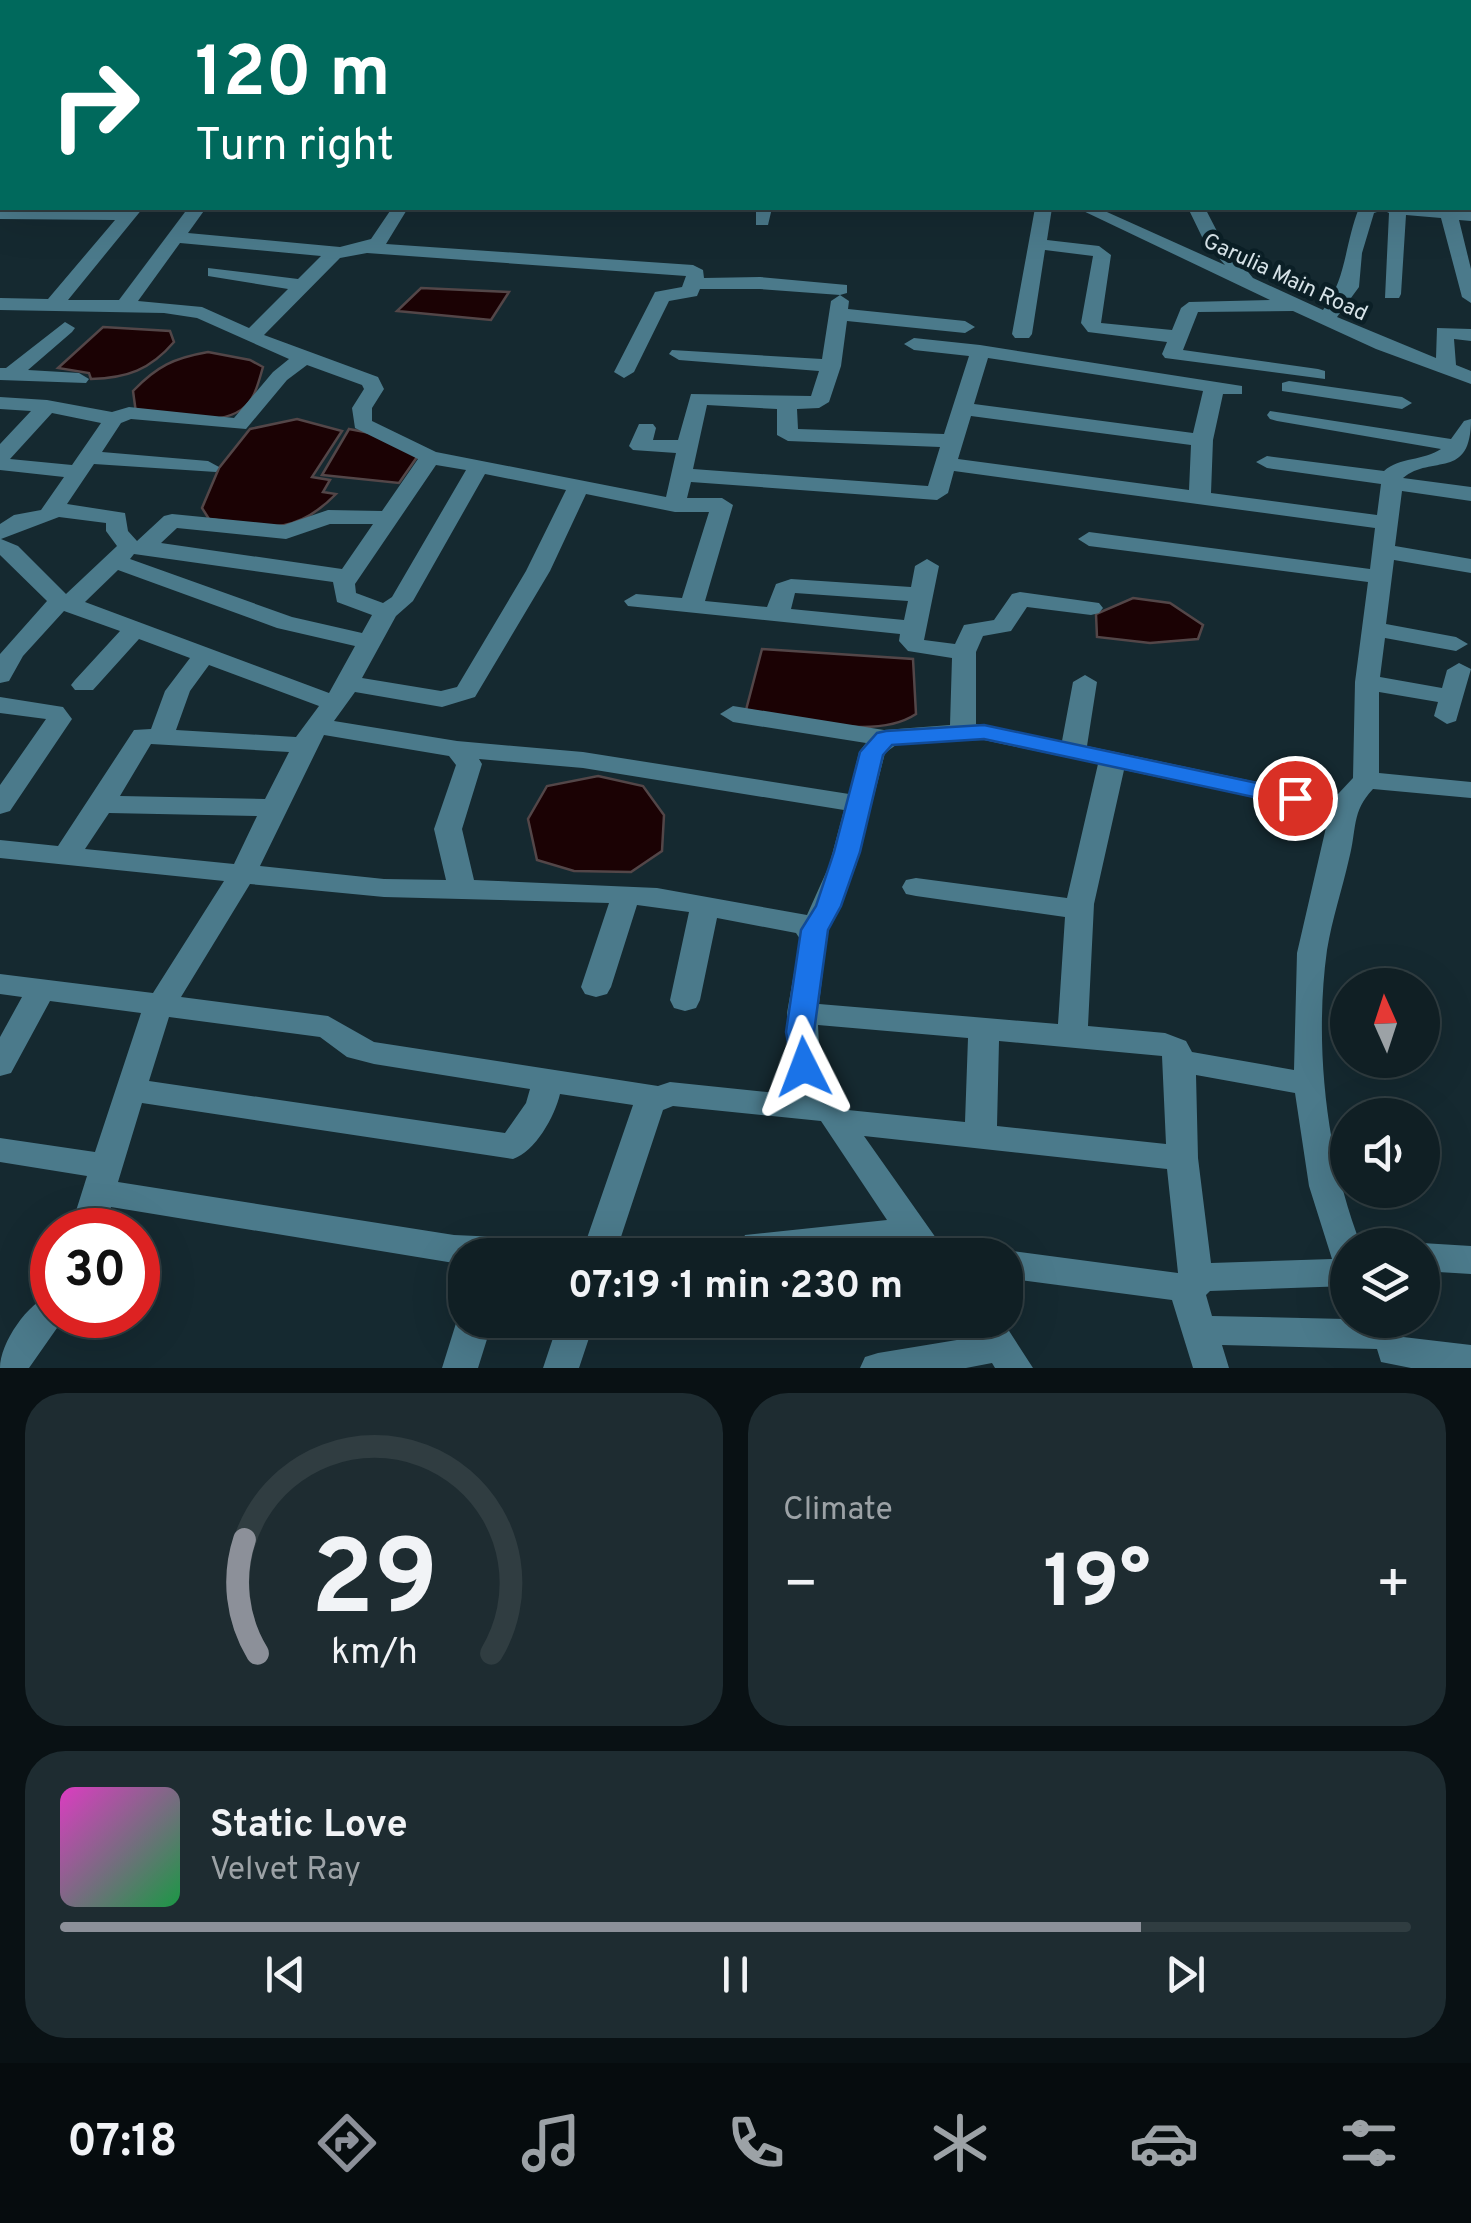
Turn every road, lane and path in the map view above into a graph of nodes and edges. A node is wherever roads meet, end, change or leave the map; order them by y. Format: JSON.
{"nodes":[{"id":1,"x":196,"y":210,"type":"edge"},
{"id":2,"x":399,"y":210,"type":"edge"},
{"id":3,"x":1043,"y":210,"type":"edge"},
{"id":4,"x":1090,"y":210,"type":"edge"},
{"id":5,"x":1198,"y":210,"type":"edge"},
{"id":6,"x":1367,"y":210,"type":"edge"},
{"id":7,"x":1398,"y":210,"type":"edge"},
{"id":8,"x":1418,"y":210,"type":"edge"},
{"id":9,"x":130,"y":211,"type":"edge"},
{"id":10,"x":1449,"y":213,"type":"junction"},
{"id":11,"x":0,"y":214,"type":"edge"},
{"id":12,"x":1471,"y":216,"type":"edge"},
{"id":13,"x":176,"y":236,"type":"junction"},
{"id":14,"x":1036,"y":244,"type":"junction"},
{"id":15,"x":367,"y":248,"type":"junction"},
{"id":16,"x":338,"y":252,"type":"junction"},
{"id":17,"x":214,"y":272,"type":"dead end"},
{"id":18,"x":1467,"y":273,"type":"edge"},
{"id":19,"x":694,"y":284,"type":"junction"},
{"id":20,"x":1250,"y":284,"type":"junction"},
{"id":21,"x":302,"y":285,"type":"junction"},
{"id":22,"x":1392,"y":294,"type":"dead end"},
{"id":23,"x":1471,"y":298,"type":"edge"},
{"id":24,"x":840,"y":301,"type":"junction"},
{"id":25,"x":54,"y":303,"type":"junction"},
{"id":26,"x":0,"y":304,"type":"edge"},
{"id":27,"x":125,"y":305,"type":"junction"},
{"id":28,"x":1300,"y":307,"type":"junction"},
{"id":29,"x":1326,"y":319,"type":"junction"},
{"id":30,"x":965,"y":327,"type":"dead end"},
{"id":31,"x":66,"y":328,"type":"dead end"},
{"id":32,"x":253,"y":334,"type":"junction"},
{"id":33,"x":1022,"y":334,"type":"dead end"},
{"id":34,"x":1471,"y":335,"type":"edge"},
{"id":35,"x":914,"y":344,"type":"dead end"},
{"id":36,"x":1176,"y":346,"type":"junction"},
{"id":37,"x":980,"y":351,"type":"junction"},
{"id":38,"x":679,"y":354,"type":"dead end"},
{"id":39,"x":304,"y":358,"type":"junction"},
{"id":40,"x":831,"y":366,"type":"junction"},
{"id":41,"x":1446,"y":368,"type":"junction"},
{"id":42,"x":1286,"y":371,"type":"junction"},
{"id":43,"x":624,"y":372,"type":"dead end"},
{"id":44,"x":1318,"y":374,"type":"dead end"},
{"id":45,"x":5,"y":375,"type":"edge"},
{"id":46,"x":1471,"y":378,"type":"edge"},
{"id":47,"x":79,"y":379,"type":"dead end"},
{"id":48,"x":1166,"y":382,"type":"junction"},
{"id":49,"x":1402,"y":402,"type":"dead end"},
{"id":50,"x":0,"y":403,"type":"edge"},
{"id":51,"x":787,"y":403,"type":"junction"},
{"id":52,"x":47,"y":406,"type":"junction"},
{"id":53,"x":962,"y":409,"type":"junction"},
{"id":54,"x":1277,"y":414,"type":"dead end"},
{"id":55,"x":114,"y":419,"type":"junction"},
{"id":56,"x":646,"y":428,"type":"dead end"},
{"id":57,"x":1465,"y":435,"type":"edge"},
{"id":58,"x":1202,"y":440,"type":"junction"},
{"id":59,"x":688,"y":448,"type":"junction"},
{"id":60,"x":950,"y":453,"type":"junction"},
{"id":61,"x":430,"y":457,"type":"junction"},
{"id":62,"x":0,"y":460,"type":"edge"},
{"id":63,"x":1266,"y":462,"type":"dead end"},
{"id":64,"x":84,"y":464,"type":"junction"},
{"id":65,"x":479,"y":466,"type":"junction"},
{"id":66,"x":208,"y":467,"type":"dead end"},
{"id":67,"x":683,"y":475,"type":"junction"},
{"id":68,"x":1392,"y":481,"type":"junction"},
{"id":69,"x":579,"y":485,"type":"junction"},
{"id":70,"x":1471,"y":494,"type":"edge"},
{"id":71,"x":1200,"y":496,"type":"junction"},
{"id":72,"x":675,"y":504,"type":"junction"},
{"id":73,"x":52,"y":510,"type":"junction"},
{"id":74,"x":385,"y":518,"type":"junction"},
{"id":75,"x":1387,"y":523,"type":"junction"},
{"id":76,"x":0,"y":533,"type":"edge"},
{"id":77,"x":1090,"y":540,"type":"dead end"},
{"id":78,"x":0,"y":546,"type":"edge"},
{"id":79,"x":130,"y":552,"type":"junction"},
{"id":80,"x":1381,"y":564,"type":"junction"},
{"id":81,"x":926,"y":566,"type":"dead end"},
{"id":82,"x":1471,"y":566,"type":"edge"},
{"id":83,"x":347,"y":576,"type":"junction"},
{"id":84,"x":921,"y":595,"type":"junction"},
{"id":85,"x":64,"y":602,"type":"junction"},
{"id":86,"x":636,"y":602,"type":"dead end"},
{"id":87,"x":692,"y":605,"type":"junction"},
{"id":88,"x":1090,"y":608,"type":"dead end"},
{"id":89,"x":386,"y":612,"type":"junction"},
{"id":90,"x":777,"y":615,"type":"junction"},
{"id":91,"x":915,"y":628,"type":"junction"},
{"id":92,"x":135,"y":629,"type":"junction"},
{"id":93,"x":1373,"y":629,"type":"junction"},
{"id":94,"x":10,"y":642,"type":"edge"},
{"id":95,"x":370,"y":642,"type":"junction"},
{"id":96,"x":964,"y":652,"type":"junction"},
{"id":97,"x":204,"y":655,"type":"junction"},
{"id":98,"x":0,"y":676,"type":"edge"},
{"id":99,"x":1085,"y":682,"type":"dead end"},
{"id":100,"x":1367,"y":682,"type":"junction"},
{"id":101,"x":84,"y":684,"type":"dead end"},
{"id":102,"x":0,"y":705,"type":"edge"},
{"id":103,"x":327,"y":714,"type":"junction"},
{"id":104,"x":732,"y":714,"type":"dead end"},
{"id":105,"x":963,"y":732,"type":"junction"},
{"id":106,"x":161,"y":735,"type":"junction"},
{"id":107,"x":886,"y":738,"type":"junction"},
{"id":108,"x":457,"y":749,"type":"junction"},
{"id":109,"x":1074,"y":750,"type":"junction"},
{"id":110,"x":1113,"y":758,"type":"junction"},
{"id":111,"x":1366,"y":780,"type":"junction"},
{"id":112,"x":1471,"y":790,"type":"edge"},
{"id":113,"x":1344,"y":803,"type":"junction"},
{"id":114,"x":103,"y":804,"type":"junction"},
{"id":115,"x":859,"y":804,"type":"junction"},
{"id":116,"x":0,"y":805,"type":"edge"},
{"id":117,"x":276,"y":808,"type":"junction"},
{"id":118,"x":0,"y":849,"type":"edge"},
{"id":119,"x":66,"y":855,"type":"junction"},
{"id":120,"x":244,"y":871,"type":"junction"},
{"id":121,"x":916,"y":887,"type":"dead end"},
{"id":122,"x":462,"y":888,"type":"junction"},
{"id":123,"x":626,"y":895,"type":"junction"},
{"id":124,"x":705,"y":906,"type":"junction"},
{"id":125,"x":1080,"y":909,"type":"junction"},
{"id":126,"x":814,"y":930,"type":"junction"},
{"id":127,"x":0,"y":984,"type":"edge"},
{"id":128,"x":596,"y":988,"type":"dead end"},
{"id":129,"x":42,"y":989,"type":"junction"},
{"id":130,"x":685,"y":1000,"type":"dead end"},
{"id":131,"x":162,"y":1004,"type":"junction"},
{"id":132,"x":802,"y":1014,"type":"junction"},
{"id":133,"x":984,"y":1028,"type":"junction"},
{"id":134,"x":1072,"y":1036,"type":"junction"},
{"id":135,"x":1180,"y":1061,"type":"junction"},
{"id":136,"x":0,"y":1065,"type":"edge"},
{"id":137,"x":546,"y":1082,"type":"junction"},
{"id":138,"x":1313,"y":1085,"type":"junction"},
{"id":139,"x":131,"y":1090,"type":"junction"},
{"id":140,"x":656,"y":1097,"type":"junction"},
{"id":141,"x":834,"y":1115,"type":"junction"},
{"id":142,"x":981,"y":1135,"type":"junction"},
{"id":143,"x":0,"y":1150,"type":"edge"},
{"id":144,"x":1182,"y":1158,"type":"junction"},
{"id":145,"x":105,"y":1179,"type":"junction"},
{"id":146,"x":95,"y":1208,"type":"edge"},
{"id":147,"x":1338,"y":1228,"type":"edge"},
{"id":148,"x":604,"y":1238,"type":"edge"},
{"id":149,"x":921,"y":1238,"type":"edge"},
{"id":150,"x":448,"y":1248,"type":"edge"},
{"id":151,"x":1440,"y":1259,"type":"edge"},
{"id":152,"x":1471,"y":1260,"type":"edge"},
{"id":153,"x":1330,"y":1261,"type":"edge"},
{"id":154,"x":1023,"y":1266,"type":"edge"},
{"id":155,"x":1192,"y":1282,"type":"junction"},
{"id":156,"x":1199,"y":1330,"type":"junction"},
{"id":157,"x":30,"y":1338,"type":"edge"},
{"id":158,"x":469,"y":1338,"type":"edge"},
{"id":159,"x":570,"y":1338,"type":"edge"},
{"id":160,"x":1390,"y":1343,"type":"edge"},
{"id":161,"x":999,"y":1345,"type":"edge"},
{"id":162,"x":1471,"y":1360,"type":"edge"},
{"id":163,"x":9,"y":1368,"type":"edge"},
{"id":164,"x":460,"y":1368,"type":"edge"},
{"id":165,"x":560,"y":1368,"type":"edge"},
{"id":166,"x":878,"y":1368,"type":"edge"},
{"id":167,"x":1211,"y":1368,"type":"edge"}],
"edges":[{"from":1,"to":13,"type":"street"},
{"from":2,"to":15,"type":"street"},
{"from":3,"to":14,"type":"street"},
{"from":4,"to":20,"type":"street","name":"Garulia Main Road"},
{"from":5,"to":20,"type":"street"},
{"from":6,"to":29,"type":"street"},
{"from":7,"to":22,"type":"street"},
{"from":8,"to":10,"type":"street"},
{"from":9,"to":11,"type":"street"},
{"from":9,"to":25,"type":"street"},
{"from":10,"to":12,"type":"street"},
{"from":10,"to":18,"type":"street"},
{"from":13,"to":16,"type":"street"},
{"from":13,"to":27,"type":"street"},
{"from":14,"to":33,"type":"street"},
{"from":14,"to":36,"type":"street"},
{"from":15,"to":16,"type":"street"},
{"from":15,"to":19,"type":"street"},
{"from":16,"to":21,"type":"street"},
{"from":17,"to":21,"type":"street"},
{"from":18,"to":23,"type":"street"},
{"from":19,"to":24,"type":"street"},
{"from":19,"to":43,"type":"street"},
{"from":20,"to":28,"type":"street","name":"Garulia Main Road"},
{"from":21,"to":32,"type":"street"},
{"from":24,"to":30,"type":"street"},
{"from":24,"to":40,"type":"street"},
{"from":25,"to":26,"type":"street"},
{"from":25,"to":27,"type":"street"},
{"from":27,"to":32,"type":"street"},
{"from":28,"to":29,"type":"street","name":"Garulia Main Road"},
{"from":28,"to":36,"type":"street"},
{"from":29,"to":41,"type":"street","name":"Garulia Main Road"},
{"from":31,"to":45,"type":"street"},
{"from":32,"to":39,"type":"street"},
{"from":34,"to":41,"type":"street"},
{"from":35,"to":37,"type":"street"},
{"from":36,"to":42,"type":"street"},
{"from":36,"to":48,"type":"street"},
{"from":37,"to":48,"type":"street"},
{"from":37,"to":53,"type":"street"},
{"from":38,"to":40,"type":"street"},
{"from":39,"to":55,"type":"street"},
{"from":39,"to":61,"type":"street"},
{"from":40,"to":51,"type":"street"},
{"from":41,"to":46,"type":"street","name":"Garulia Main Road"},
{"from":42,"to":44,"type":"street"},
{"from":42,"to":49,"type":"street"},
{"from":45,"to":47,"type":"street"},
{"from":48,"to":58,"type":"street"},
{"from":50,"to":52,"type":"street"},
{"from":51,"to":59,"type":"street"},
{"from":51,"to":60,"type":"street"},
{"from":52,"to":55,"type":"street"},
{"from":52,"to":62,"type":"street"},
{"from":53,"to":58,"type":"street"},
{"from":53,"to":60,"type":"street"},
{"from":54,"to":57,"type":"street"},
{"from":55,"to":64,"type":"street"},
{"from":56,"to":59,"type":"street"},
{"from":57,"to":68,"type":"street"},
{"from":58,"to":71,"type":"street"},
{"from":59,"to":67,"type":"street"},
{"from":60,"to":67,"type":"street"},
{"from":60,"to":71,"type":"street"},
{"from":61,"to":65,"type":"street"},
{"from":61,"to":74,"type":"street"},
{"from":62,"to":64,"type":"street"},
{"from":63,"to":68,"type":"street"},
{"from":64,"to":66,"type":"street"},
{"from":64,"to":73,"type":"street"},
{"from":65,"to":69,"type":"street"},
{"from":65,"to":89,"type":"street"},
{"from":67,"to":72,"type":"street"},
{"from":68,"to":70,"type":"street"},
{"from":68,"to":75,"type":"street"},
{"from":69,"to":72,"type":"street"},
{"from":69,"to":103,"type":"street"},
{"from":71,"to":75,"type":"street"},
{"from":72,"to":87,"type":"street"},
{"from":73,"to":76,"type":"street"},
{"from":73,"to":79,"type":"street"},
{"from":74,"to":79,"type":"street"},
{"from":74,"to":83,"type":"street"},
{"from":75,"to":80,"type":"street"},
{"from":77,"to":80,"type":"street"},
{"from":78,"to":85,"type":"street"},
{"from":79,"to":83,"type":"street"},
{"from":79,"to":85,"type":"street"},
{"from":79,"to":95,"type":"street"},
{"from":80,"to":82,"type":"street"},
{"from":80,"to":93,"type":"street"},
{"from":81,"to":84,"type":"street"},
{"from":83,"to":89,"type":"street"},
{"from":84,"to":90,"type":"street"},
{"from":84,"to":91,"type":"street"},
{"from":85,"to":92,"type":"street"},
{"from":85,"to":94,"type":"street"},
{"from":86,"to":87,"type":"street"},
{"from":87,"to":90,"type":"street"},
{"from":88,"to":96,"type":"street"},
{"from":89,"to":95,"type":"street"},
{"from":90,"to":91,"type":"street"},
{"from":91,"to":96,"type":"street"},
{"from":92,"to":97,"type":"street"},
{"from":92,"to":101,"type":"street"},
{"from":93,"to":100,"type":"street"},
{"from":93,"to":100,"type":"street"},
{"from":94,"to":98,"type":"street"},
{"from":95,"to":103,"type":"street"},
{"from":96,"to":105,"type":"street"},
{"from":97,"to":103,"type":"street"},
{"from":97,"to":106,"type":"street"},
{"from":99,"to":109,"type":"street"},
{"from":100,"to":111,"type":"street"},
{"from":102,"to":116,"type":"street"},
{"from":103,"to":106,"type":"street"},
{"from":103,"to":108,"type":"street"},
{"from":103,"to":117,"type":"street"},
{"from":104,"to":107,"type":"street"},
{"from":105,"to":107,"type":"street"},
{"from":105,"to":109,"type":"street"},
{"from":106,"to":114,"type":"street"},
{"from":107,"to":115,"type":"street"},
{"from":108,"to":115,"type":"street"},
{"from":108,"to":122,"type":"street"},
{"from":109,"to":110,"type":"street"},
{"from":110,"to":113,"type":"street"},
{"from":110,"to":125,"type":"street"},
{"from":111,"to":112,"type":"street"},
{"from":111,"to":113,"type":"street"},
{"from":113,"to":138,"type":"street"},
{"from":114,"to":117,"type":"street"},
{"from":114,"to":119,"type":"street"},
{"from":115,"to":126,"type":"street"},
{"from":117,"to":120,"type":"street"},
{"from":118,"to":119,"type":"street"},
{"from":119,"to":120,"type":"street"},
{"from":120,"to":122,"type":"street"},
{"from":120,"to":131,"type":"street"},
{"from":121,"to":125,"type":"street"},
{"from":122,"to":123,"type":"street"},
{"from":123,"to":124,"type":"street"},
{"from":123,"to":128,"type":"street"},
{"from":124,"to":126,"type":"street"},
{"from":124,"to":130,"type":"street"},
{"from":125,"to":134,"type":"street"},
{"from":126,"to":132,"type":"street"},
{"from":127,"to":129,"type":"street"},
{"from":129,"to":131,"type":"street"},
{"from":129,"to":136,"type":"street"},
{"from":131,"to":137,"type":"street"},
{"from":131,"to":139,"type":"street"},
{"from":132,"to":133,"type":"street"},
{"from":132,"to":141,"type":"street"},
{"from":133,"to":134,"type":"street"},
{"from":133,"to":142,"type":"street"},
{"from":134,"to":135,"type":"street"},
{"from":135,"to":138,"type":"street"},
{"from":135,"to":144,"type":"street"},
{"from":137,"to":139,"type":"street"},
{"from":137,"to":140,"type":"street"},
{"from":138,"to":147,"type":"street"},
{"from":139,"to":145,"type":"street"},
{"from":140,"to":141,"type":"street"},
{"from":140,"to":148,"type":"street"},
{"from":141,"to":142,"type":"street"},
{"from":141,"to":149,"type":"street"},
{"from":142,"to":144,"type":"street"},
{"from":143,"to":145,"type":"street"},
{"from":144,"to":155,"type":"street"},
{"from":145,"to":146,"type":"street"},
{"from":145,"to":150,"type":"street"},
{"from":151,"to":152,"type":"street"},
{"from":153,"to":155,"type":"street"},
{"from":154,"to":155,"type":"street"},
{"from":155,"to":156,"type":"street"},
{"from":156,"to":160,"type":"street"},
{"from":156,"to":167,"type":"street"},
{"from":157,"to":163,"type":"street"},
{"from":158,"to":164,"type":"street"},
{"from":159,"to":165,"type":"street"},
{"from":160,"to":162,"type":"street"},
{"from":161,"to":166,"type":"street"}]}
